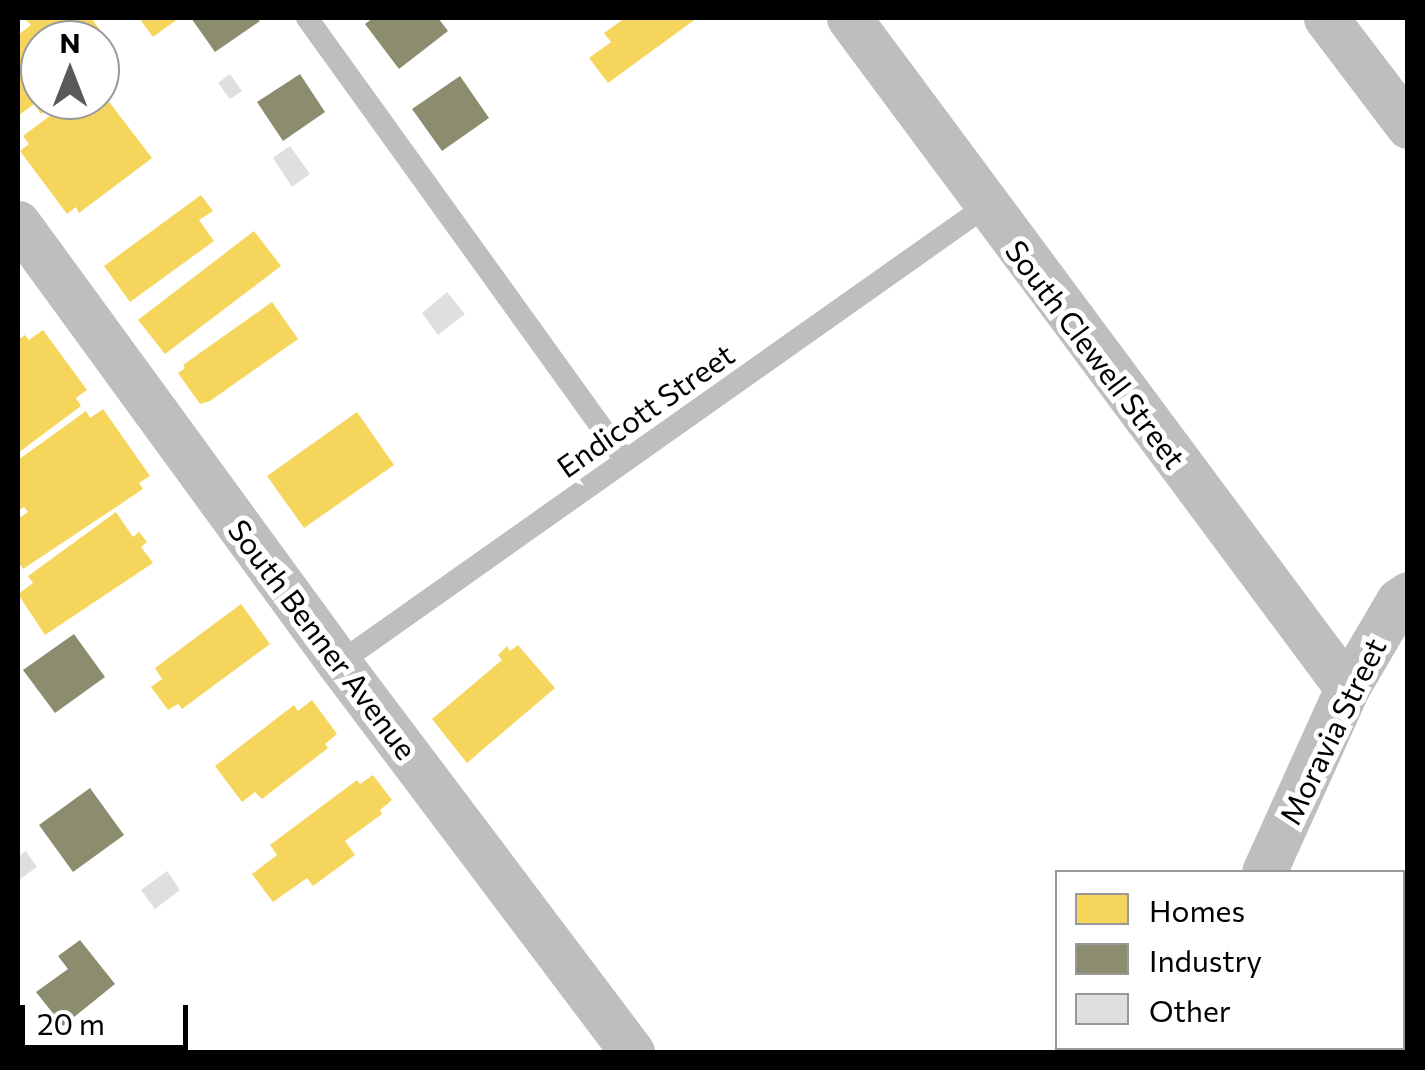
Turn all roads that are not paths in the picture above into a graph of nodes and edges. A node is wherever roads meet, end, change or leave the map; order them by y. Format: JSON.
{"nodes":[{"id":1,"x":307,"y":18,"type":"edge"},
{"id":2,"x":849,"y":18,"type":"edge"},
{"id":3,"x":1326,"y":18,"type":"edge"},
{"id":4,"x":1408,"y":126,"type":"edge"},
{"id":5,"x":986,"y":206,"type":"junction"},
{"id":6,"x":18,"y":224,"type":"edge"},
{"id":7,"x":625,"y":460,"type":"junction"},
{"id":8,"x":1408,"y":594,"type":"edge"},
{"id":9,"x":339,"y":663,"type":"junction"},
{"id":10,"x":1347,"y":688,"type":"junction"},
{"id":11,"x":1265,"y":870,"type":"edge"},
{"id":12,"x":632,"y":1052,"type":"edge"}],
"edges":[{"from":1,"to":7,"type":"lane"},
{"from":2,"to":5,"type":"street","name":"South Clewell Street"},
{"from":3,"to":4,"type":"street"},
{"from":5,"to":7,"type":"lane","name":"Endicott Street"},
{"from":5,"to":10,"type":"street","name":"South Clewell Street"},
{"from":6,"to":9,"type":"street","name":"South Benner Avenue"},
{"from":7,"to":9,"type":"lane","name":"Endicott Street"},
{"from":8,"to":10,"type":"street","name":"Moravia Street"},
{"from":9,"to":12,"type":"street","name":"South Benner Avenue"},
{"from":10,"to":11,"type":"street","name":"Moravia Street"}]}
